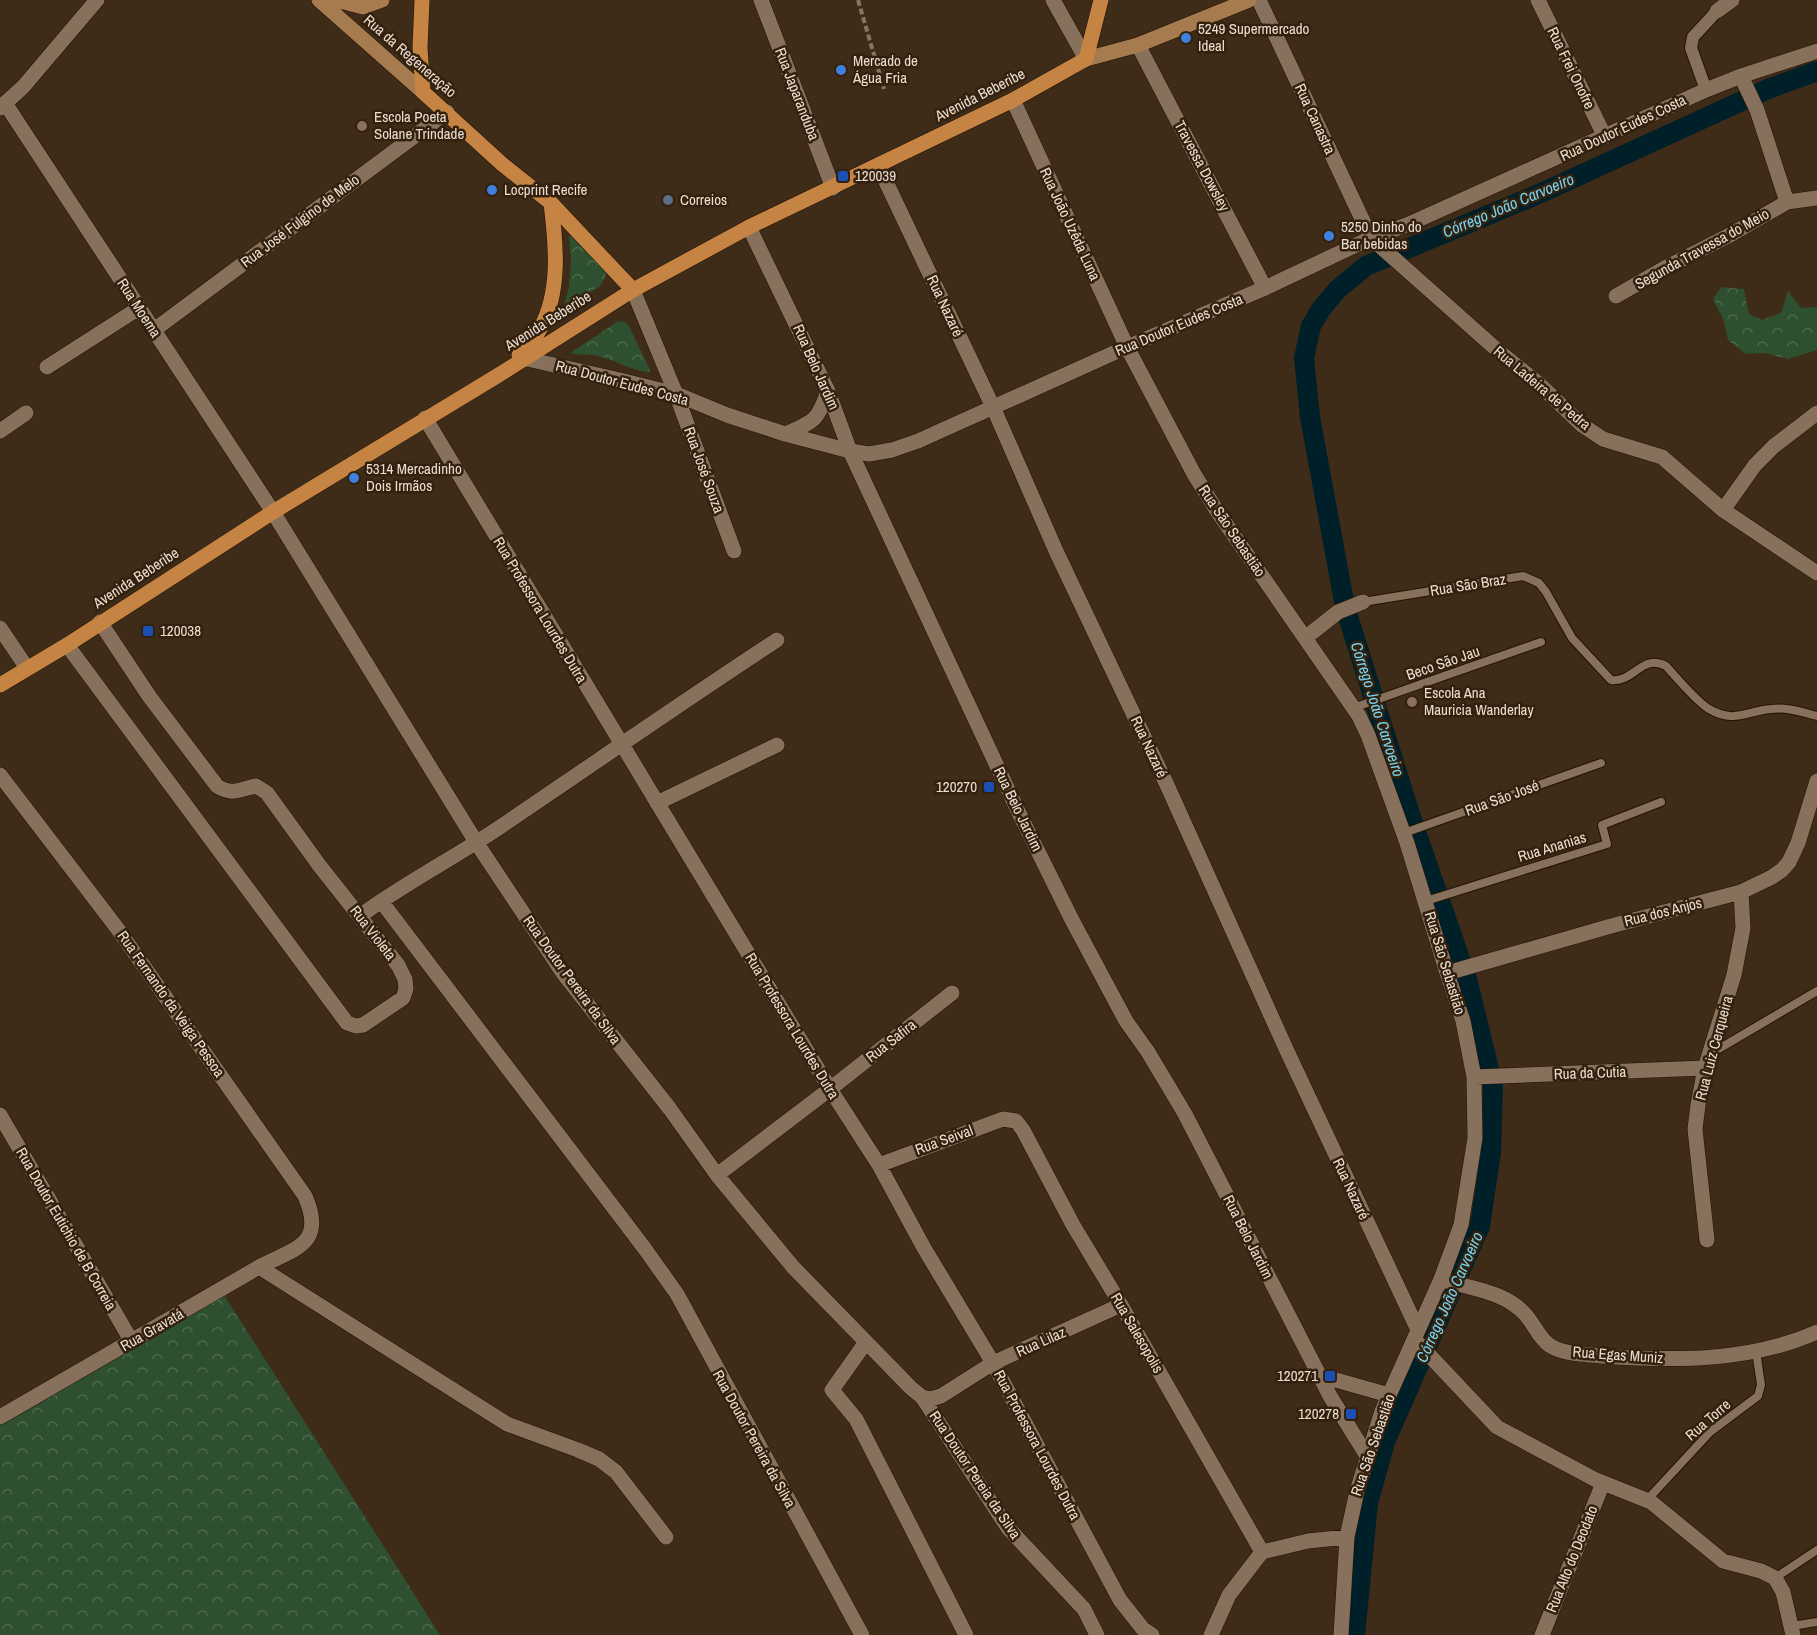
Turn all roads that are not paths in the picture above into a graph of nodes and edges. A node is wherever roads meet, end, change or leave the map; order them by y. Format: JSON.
{"nodes":[{"id":1,"x":97,"y":0,"type":"edge"},
{"id":2,"x":319,"y":0,"type":"edge"},
{"id":3,"x":336,"y":0,"type":"edge"},
{"id":4,"x":382,"y":0,"type":"edge"},
{"id":5,"x":422,"y":0,"type":"edge"},
{"id":6,"x":761,"y":0,"type":"edge"},
{"id":7,"x":1053,"y":0,"type":"edge"},
{"id":8,"x":1101,"y":0,"type":"edge"},
{"id":9,"x":1249,"y":0,"type":"edge"},
{"id":10,"x":1259,"y":0,"type":"edge"},
{"id":11,"x":1538,"y":0,"type":"edge"},
{"id":12,"x":1732,"y":0,"type":"edge"},
{"id":13,"x":1717,"y":11,"type":"joint"},
{"id":14,"x":1138,"y":45,"type":"junction"},
{"id":15,"x":1817,"y":51,"type":"edge"},
{"id":16,"x":1086,"y":59,"type":"junction"},
{"id":17,"x":1743,"y":81,"type":"junction"},
{"id":18,"x":1706,"y":90,"type":"junction"},
{"id":19,"x":423,"y":92,"type":"junction"},
{"id":20,"x":1013,"y":100,"type":"junction"},
{"id":21,"x":3,"y":106,"type":"edge"},
{"id":22,"x":447,"y":112,"type":"junction"},
{"id":23,"x":1605,"y":136,"type":"junction"},
{"id":24,"x":878,"y":165,"type":"junction"},
{"id":25,"x":833,"y":188,"type":"junction"},
{"id":26,"x":1817,"y":198,"type":"edge"},
{"id":27,"x":1787,"y":202,"type":"junction"},
{"id":28,"x":551,"y":203,"type":"junction"},
{"id":29,"x":749,"y":227,"type":"junction"},
{"id":30,"x":1376,"y":243,"type":"junction"},
{"id":31,"x":1266,"y":288,"type":"junction"},
{"id":32,"x":633,"y":290,"type":"junction"},
{"id":33,"x":1616,"y":296,"type":"dead end"},
{"id":34,"x":139,"y":308,"type":"junction"},
{"id":35,"x":154,"y":330,"type":"junction"},
{"id":36,"x":1127,"y":347,"type":"junction"},
{"id":37,"x":517,"y":362,"type":"junction"},
{"id":38,"x":47,"y":367,"type":"dead end"},
{"id":39,"x":828,"y":391,"type":"junction"},
{"id":40,"x":676,"y":394,"type":"junction"},
{"id":41,"x":993,"y":407,"type":"junction"},
{"id":42,"x":26,"y":413,"type":"dead end"},
{"id":43,"x":1817,"y":413,"type":"edge"},
{"id":44,"x":425,"y":418,"type":"junction"},
{"id":45,"x":0,"y":431,"type":"edge"},
{"id":46,"x":785,"y":434,"type":"junction"},
{"id":47,"x":850,"y":452,"type":"junction"},
{"id":48,"x":1723,"y":510,"type":"junction"},
{"id":49,"x":273,"y":512,"type":"junction"},
{"id":50,"x":734,"y":551,"type":"dead end"},
{"id":51,"x":1817,"y":573,"type":"edge"},
{"id":52,"x":1363,"y":602,"type":"joint"},
{"id":53,"x":100,"y":622,"type":"junction"},
{"id":54,"x":0,"y":628,"type":"edge"},
{"id":55,"x":1305,"y":638,"type":"junction"},
{"id":56,"x":777,"y":640,"type":"dead end"},
{"id":57,"x":1541,"y":642,"type":"dead end"},
{"id":58,"x":67,"y":645,"type":"junction"},
{"id":59,"x":27,"y":668,"type":"junction"},
{"id":60,"x":0,"y":685,"type":"edge"},
{"id":61,"x":1353,"y":708,"type":"junction"},
{"id":62,"x":1817,"y":716,"type":"edge"},
{"id":63,"x":622,"y":745,"type":"junction"},
{"id":64,"x":777,"y":745,"type":"dead end"},
{"id":65,"x":1601,"y":763,"type":"dead end"},
{"id":66,"x":0,"y":775,"type":"edge"},
{"id":67,"x":1817,"y":781,"type":"edge"},
{"id":68,"x":1661,"y":802,"type":"dead end"},
{"id":69,"x":657,"y":803,"type":"junction"},
{"id":70,"x":1404,"y":833,"type":"junction"},
{"id":71,"x":476,"y":842,"type":"junction"},
{"id":72,"x":1741,"y":892,"type":"junction"},
{"id":73,"x":1426,"y":901,"type":"junction"},
{"id":74,"x":370,"y":908,"type":"junction"},
{"id":75,"x":1453,"y":971,"type":"junction"},
{"id":76,"x":1817,"y":992,"type":"edge"},
{"id":77,"x":952,"y":993,"type":"dead end"},
{"id":78,"x":1707,"y":1061,"type":"junction"},
{"id":79,"x":1479,"y":1077,"type":"junction"},
{"id":80,"x":830,"y":1089,"type":"junction"},
{"id":81,"x":0,"y":1115,"type":"edge"},
{"id":82,"x":1009,"y":1119,"type":"joint"},
{"id":83,"x":879,"y":1165,"type":"junction"},
{"id":84,"x":717,"y":1175,"type":"junction"},
{"id":85,"x":1707,"y":1240,"type":"dead end"},
{"id":86,"x":304,"y":1244,"type":"joint"},
{"id":87,"x":260,"y":1267,"type":"junction"},
{"id":88,"x":1445,"y":1280,"type":"junction"},
{"id":89,"x":1121,"y":1305,"type":"junction"},
{"id":90,"x":1817,"y":1332,"type":"edge"},
{"id":91,"x":1416,"y":1334,"type":"junction"},
{"id":92,"x":132,"y":1342,"type":"junction"},
{"id":93,"x":866,"y":1342,"type":"junction"},
{"id":94,"x":1756,"y":1351,"type":"junction"},
{"id":95,"x":993,"y":1364,"type":"junction"},
{"id":96,"x":1318,"y":1375,"type":"junction"},
{"id":97,"x":1389,"y":1395,"type":"junction"},
{"id":98,"x":926,"y":1398,"type":"junction"},
{"id":99,"x":0,"y":1417,"type":"edge"},
{"id":100,"x":1367,"y":1455,"type":"junction"},
{"id":101,"x":1603,"y":1483,"type":"junction"},
{"id":102,"x":1647,"y":1500,"type":"junction"},
{"id":103,"x":666,"y":1537,"type":"dead end"},
{"id":104,"x":1347,"y":1537,"type":"junction"},
{"id":105,"x":1817,"y":1550,"type":"edge"},
{"id":106,"x":1262,"y":1552,"type":"junction"},
{"id":107,"x":1774,"y":1578,"type":"junction"},
{"id":108,"x":1817,"y":1622,"type":"edge"},
{"id":109,"x":1792,"y":1633,"type":"edge"},
{"id":110,"x":862,"y":1635,"type":"edge"},
{"id":111,"x":966,"y":1635,"type":"edge"},
{"id":112,"x":1097,"y":1635,"type":"edge"},
{"id":113,"x":1152,"y":1635,"type":"edge"},
{"id":114,"x":1211,"y":1635,"type":"edge"},
{"id":115,"x":1341,"y":1635,"type":"edge"},
{"id":116,"x":1542,"y":1635,"type":"edge"}],
"edges":[{"from":1,"to":21,"type":"street"},
{"from":2,"to":19,"type":"main road","name":"Rua da Regeneração"},
{"from":3,"to":4,"type":"main road"},
{"from":5,"to":19,"type":"main road"},
{"from":6,"to":25,"type":"street","name":"Rua Japaranduba"},
{"from":7,"to":16,"type":"street"},
{"from":8,"to":16,"type":"main road"},
{"from":9,"to":14,"type":"main road"},
{"from":10,"to":30,"type":"street","name":"Rua Canastra"},
{"from":11,"to":23,"type":"street","name":"Rua Frei Onofre"},
{"from":12,"to":13,"type":"street"},
{"from":13,"to":18,"type":"street"},
{"from":14,"to":16,"type":"main road"},
{"from":14,"to":31,"type":"street","name":"Travessa Dowsley"},
{"from":15,"to":17,"type":"street","name":"Rua Doutor Eudes Costa"},
{"from":16,"to":20,"type":"main road","name":"Avenida Beberibe"},
{"from":17,"to":18,"type":"street","name":"Rua Doutor Eudes Costa"},
{"from":17,"to":27,"type":"street"},
{"from":18,"to":23,"type":"street","name":"Rua Doutor Eudes Costa"},
{"from":19,"to":22,"type":"main road","name":"Rua da Regeneração"},
{"from":20,"to":24,"type":"main road","name":"Avenida Beberibe"},
{"from":20,"to":36,"type":"street","name":"Rua João Uzêda Luna"},
{"from":21,"to":34,"type":"street","name":"Rua Moema"},
{"from":22,"to":28,"type":"main road","name":"Rua da Regeneração"},
{"from":22,"to":35,"type":"street","name":"Rua José Fulgino de Melo"},
{"from":23,"to":30,"type":"street","name":"Rua Doutor Eudes Costa"},
{"from":24,"to":25,"type":"main road","name":"Avenida Beberibe"},
{"from":24,"to":41,"type":"street","name":"Rua Nazaré"},
{"from":25,"to":29,"type":"main road","name":"Avenida Beberibe"},
{"from":26,"to":27,"type":"street"},
{"from":27,"to":33,"type":"street","name":"Segunda Travessa do Meio"},
{"from":28,"to":32,"type":"main road","name":"Rua da Regeneração"},
{"from":28,"to":37,"type":"main road"},
{"from":29,"to":32,"type":"main road","name":"Avenida Beberibe"},
{"from":29,"to":39,"type":"street","name":"Rua Belo Jardim"},
{"from":30,"to":31,"type":"street","name":"Rua Doutor Eudes Costa"},
{"from":30,"to":48,"type":"street","name":"Rua Ladeira de Pedra"},
{"from":31,"to":36,"type":"street","name":"Rua Doutor Eudes Costa"},
{"from":32,"to":37,"type":"main road","name":"Avenida Beberibe"},
{"from":32,"to":40,"type":"street","name":"Rua José Souza"},
{"from":34,"to":35,"type":"street","name":"Rua Moema"},
{"from":34,"to":38,"type":"street"},
{"from":35,"to":49,"type":"street","name":"Rua Moema"},
{"from":36,"to":41,"type":"street","name":"Rua Doutor Eudes Costa"},
{"from":36,"to":55,"type":"street","name":"Rua São Sebastião"},
{"from":37,"to":40,"type":"street","name":"Rua Doutor Eudes Costa"},
{"from":37,"to":44,"type":"main road","name":"Avenida Beberibe"},
{"from":39,"to":46,"type":"street"},
{"from":39,"to":47,"type":"street","name":"Rua Belo Jardim"},
{"from":40,"to":46,"type":"street","name":"Rua Doutor Eudes Costa"},
{"from":40,"to":50,"type":"street","name":"Rua José Souza"},
{"from":41,"to":47,"type":"street","name":"Rua Doutor Eudes Costa"},
{"from":41,"to":91,"type":"street","name":"Rua Nazaré"},
{"from":42,"to":45,"type":"street"},
{"from":43,"to":48,"type":"street"},
{"from":44,"to":49,"type":"main road","name":"Avenida Beberibe"},
{"from":44,"to":63,"type":"street","name":"Rua Professora Lourdes Dutra"},
{"from":46,"to":47,"type":"street","name":"Rua Doutor Eudes Costa"},
{"from":47,"to":96,"type":"street","name":"Rua Belo Jardim"},
{"from":48,"to":51,"type":"street","name":"Rua Ladeira de Pedra"},
{"from":49,"to":53,"type":"main road","name":"Avenida Beberibe"},
{"from":49,"to":71,"type":"street","name":"Rua Doutor Pereira da Silva"},
{"from":52,"to":55,"type":"street","name":"Rua São Braz"},
{"from":52,"to":62,"type":"lane","name":"Rua São Braz"},
{"from":53,"to":58,"type":"main road","name":"Avenida Beberibe"},
{"from":53,"to":74,"type":"street","name":"Rua Violeta"},
{"from":54,"to":59,"type":"street"},
{"from":55,"to":61,"type":"street","name":"Rua São Sebastião"},
{"from":56,"to":63,"type":"street","name":"Rua Violeta"},
{"from":57,"to":61,"type":"lane","name":"Beco São Jau"},
{"from":58,"to":59,"type":"main road","name":"Avenida Beberibe"},
{"from":58,"to":74,"type":"street","name":"Rua Violeta"},
{"from":59,"to":60,"type":"main road","name":"Avenida Beberibe"},
{"from":61,"to":70,"type":"street","name":"Rua São Sebastião"},
{"from":63,"to":69,"type":"street","name":"Rua Professora Lourdes Dutra"},
{"from":63,"to":71,"type":"street","name":"Rua Violeta"},
{"from":64,"to":69,"type":"street"},
{"from":65,"to":70,"type":"lane","name":"Rua São José"},
{"from":66,"to":86,"type":"street","name":"Rua Fernando da Veiga Pessoa"},
{"from":67,"to":72,"type":"street","name":"Rua dos Anjos"},
{"from":68,"to":73,"type":"lane","name":"Rua Ananias"},
{"from":69,"to":80,"type":"street","name":"Rua Professora Lourdes Dutra"},
{"from":70,"to":73,"type":"street","name":"Rua São Sebastião"},
{"from":71,"to":74,"type":"street","name":"Rua Violeta"},
{"from":71,"to":84,"type":"street","name":"Rua Doutor Pereira da Silva"},
{"from":72,"to":75,"type":"street","name":"Rua dos Anjos"},
{"from":72,"to":78,"type":"street","name":"Rua Luiz Cerqueira"},
{"from":73,"to":75,"type":"street","name":"Rua São Sebastião"},
{"from":74,"to":110,"type":"street","name":"Rua Doutor Pereira da Silva"},
{"from":75,"to":79,"type":"street","name":"Rua São Sebastião"},
{"from":76,"to":78,"type":"lane","name":"Rua da Cutia"},
{"from":77,"to":80,"type":"street","name":"Rua Safira"},
{"from":78,"to":79,"type":"street","name":"Rua da Cutia"},
{"from":78,"to":85,"type":"street","name":"Rua Luiz Cerqueira"},
{"from":79,"to":88,"type":"street","name":"Rua São Sebastião"},
{"from":80,"to":83,"type":"street","name":"Rua Professora Lourdes Dutra"},
{"from":80,"to":84,"type":"street"},
{"from":81,"to":92,"type":"street","name":"Rua Doutor Eutichio de B Correia"},
{"from":82,"to":83,"type":"street","name":"Rua Seival"},
{"from":82,"to":89,"type":"street","name":"Rua Salesopolis"},
{"from":83,"to":95,"type":"street","name":"Rua Professora Lourdes Dutra"},
{"from":84,"to":93,"type":"street","name":"Rua Doutor Pereira da Silva"},
{"from":86,"to":87,"type":"street","name":"Rua Gravatá"},
{"from":87,"to":92,"type":"street","name":"Rua Gravatá"},
{"from":87,"to":103,"type":"street"},
{"from":88,"to":91,"type":"street","name":"Rua São Sebastião"},
{"from":88,"to":94,"type":"street","name":"Rua Egas Muniz"},
{"from":89,"to":95,"type":"street","name":"Rua Lilaz"},
{"from":89,"to":106,"type":"street","name":"Rua Salesopolis"},
{"from":90,"to":94,"type":"street","name":"Rua Egas Muniz"},
{"from":91,"to":97,"type":"street","name":"Rua São Sebastião"},
{"from":91,"to":101,"type":"street","name":"Rua Nazaré"},
{"from":92,"to":99,"type":"street","name":"Rua Gravatá"},
{"from":93,"to":98,"type":"street","name":"Rua Doutor Pereira da Silva"},
{"from":93,"to":111,"type":"street"},
{"from":94,"to":102,"type":"lane","name":"Rua Torre"},
{"from":95,"to":98,"type":"street","name":"Rua Lilaz"},
{"from":95,"to":113,"type":"street","name":"Rua Professora Lourdes Dutra"},
{"from":96,"to":97,"type":"street"},
{"from":96,"to":100,"type":"street","name":"Rua Belo Jardim"},
{"from":97,"to":100,"type":"street","name":"Rua São Sebastião"},
{"from":98,"to":112,"type":"street","name":"Rua Doutor Pereia da Silva"},
{"from":100,"to":104,"type":"street","name":"Rua São Sebastião"},
{"from":101,"to":102,"type":"street","name":"Rua Nazaré"},
{"from":101,"to":116,"type":"street","name":"Rua Alto do Deodato"},
{"from":102,"to":107,"type":"street","name":"Rua Nazaré"},
{"from":104,"to":106,"type":"street"},
{"from":104,"to":115,"type":"street","name":"Rua São Sebastião"},
{"from":105,"to":107,"type":"lane"},
{"from":106,"to":114,"type":"street"},
{"from":107,"to":109,"type":"street"},
{"from":108,"to":109,"type":"lane"}]}
